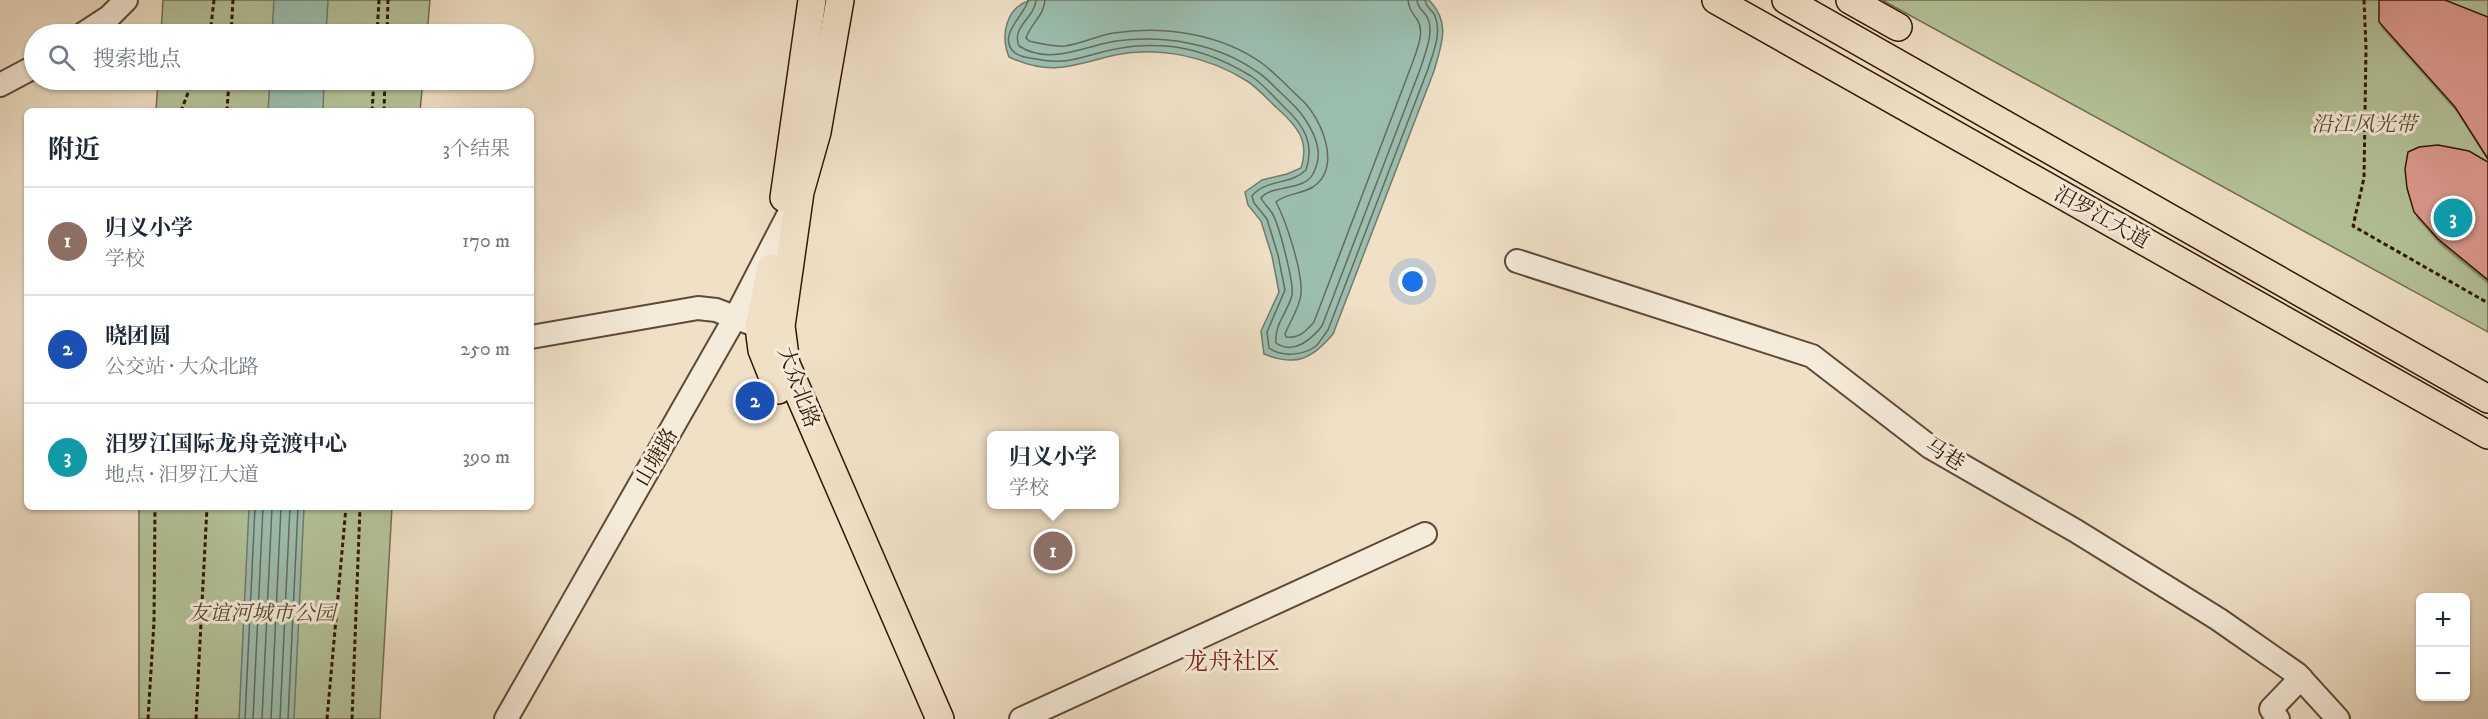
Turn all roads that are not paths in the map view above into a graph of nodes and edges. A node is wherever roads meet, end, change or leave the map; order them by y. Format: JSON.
{"nodes":[{"id":1,"x":126,"y":0,"type":"edge"},
{"id":2,"x":812,"y":0,"type":"edge"},
{"id":3,"x":840,"y":0,"type":"edge"},
{"id":4,"x":1716,"y":0,"type":"edge"},
{"id":5,"x":1786,"y":0,"type":"edge"},
{"id":6,"x":1850,"y":0,"type":"edge"},
{"id":7,"x":98,"y":24,"type":"edge"},
{"id":8,"x":1898,"y":27,"type":"dead end"},
{"id":9,"x":24,"y":72,"type":"edge"},
{"id":10,"x":0,"y":85,"type":"edge"},
{"id":11,"x":786,"y":233,"type":"junction"},
{"id":12,"x":1517,"y":261,"type":"dead end"},
{"id":13,"x":747,"y":322,"type":"junction"},
{"id":14,"x":534,"y":336,"type":"edge"},
{"id":15,"x":786,"y":364,"type":"junction"},
{"id":16,"x":2488,"y":399,"type":"edge"},
{"id":17,"x":2488,"y":435,"type":"edge"},
{"id":18,"x":1425,"y":534,"type":"dead end"},
{"id":19,"x":2301,"y":678,"type":"junction"},
{"id":20,"x":506,"y":719,"type":"edge"},
{"id":21,"x":523,"y":719,"type":"edge"},
{"id":22,"x":922,"y":719,"type":"edge"},
{"id":23,"x":940,"y":719,"type":"edge"},
{"id":24,"x":1021,"y":719,"type":"edge"},
{"id":25,"x":2277,"y":719,"type":"edge"},
{"id":26,"x":2338,"y":719,"type":"edge"}],
"edges":[{"from":1,"to":7,"type":"street"},
{"from":2,"to":11,"type":"main road","name":"大众北路"},
{"from":3,"to":11,"type":"main road","name":"大众北路"},
{"from":4,"to":17,"type":"main road","name":"汨罗江大道"},
{"from":5,"to":16,"type":"main road","name":"汨罗江大道"},
{"from":6,"to":8,"type":"main road"},
{"from":9,"to":10,"type":"street"},
{"from":11,"to":13,"type":"street","name":"山塘路"},
{"from":11,"to":13,"type":"main road","name":"大众北路"},
{"from":11,"to":15,"type":"main road","name":"大众北路"},
{"from":12,"to":19,"type":"street","name":"马巷"},
{"from":13,"to":14,"type":"street"},
{"from":13,"to":15,"type":"street"},
{"from":13,"to":20,"type":"street","name":"山塘路"},
{"from":13,"to":21,"type":"street","name":"山塘路"},
{"from":13,"to":22,"type":"main road","name":"大众北路"},
{"from":15,"to":23,"type":"main road","name":"大众北路"},
{"from":18,"to":24,"type":"street"},
{"from":19,"to":25,"type":"street"},
{"from":19,"to":26,"type":"street","name":"马巷"}]}
